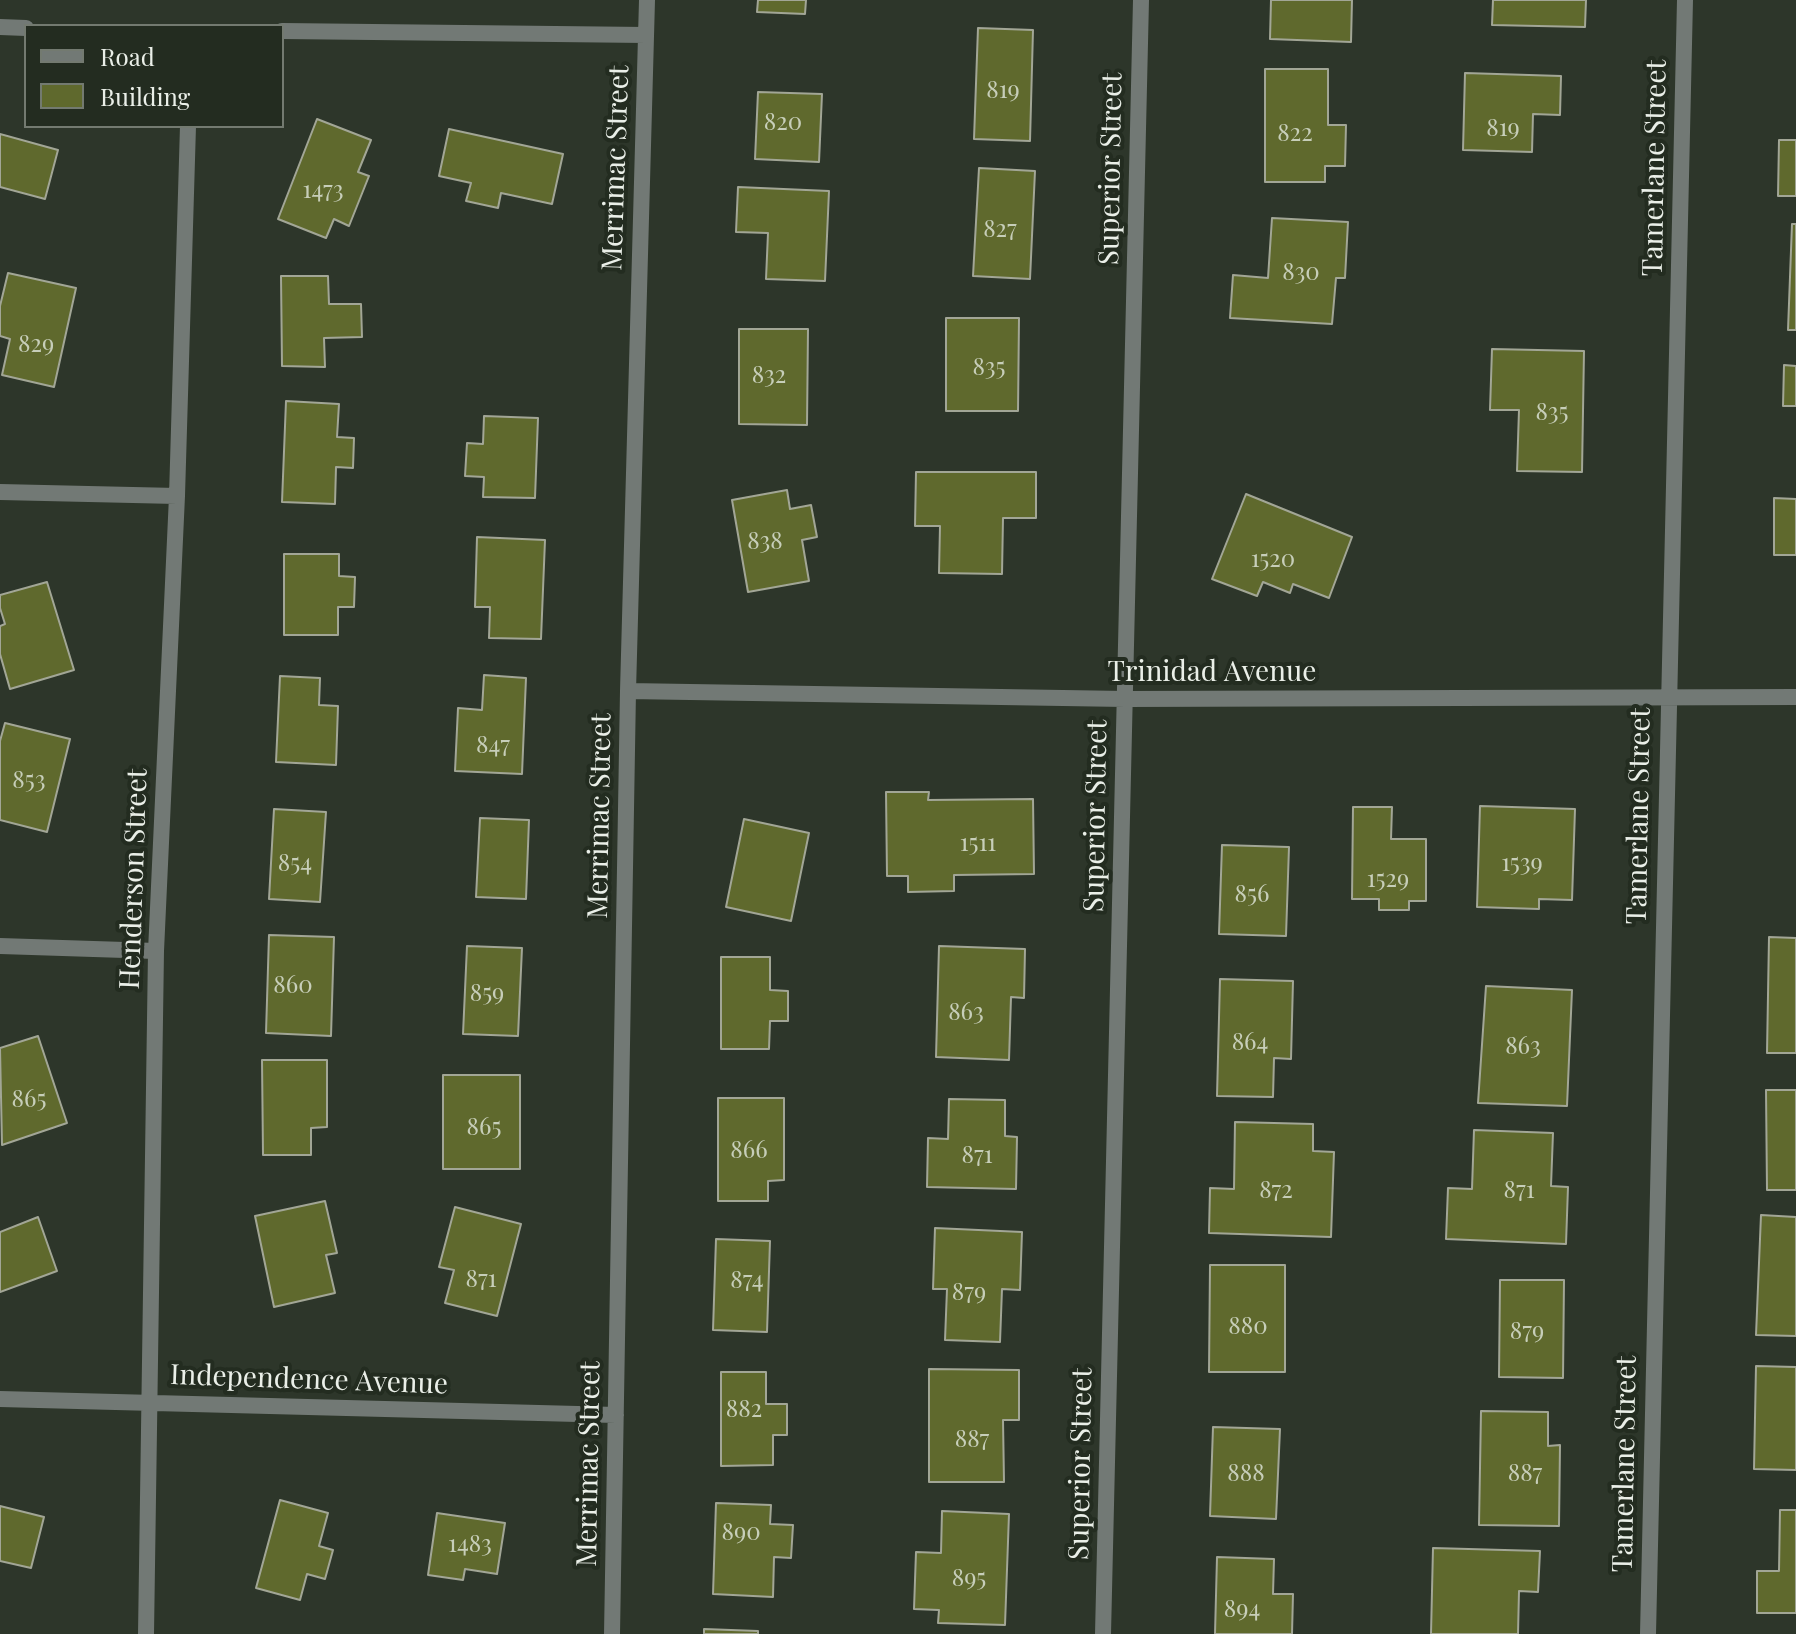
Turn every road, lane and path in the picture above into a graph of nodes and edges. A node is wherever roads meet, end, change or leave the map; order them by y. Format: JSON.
{"nodes":[{"id":1,"x":647,"y":0,"type":"edge"},
{"id":2,"x":1141,"y":0,"type":"edge"},
{"id":3,"x":1685,"y":0,"type":"edge"},
{"id":4,"x":0,"y":27,"type":"edge"},
{"id":5,"x":24,"y":28,"type":"edge"},
{"id":6,"x":284,"y":31,"type":"edge"},
{"id":7,"x":646,"y":35,"type":"junction"},
{"id":8,"x":188,"y":128,"type":"edge"},
{"id":9,"x":0,"y":492,"type":"edge"},
{"id":10,"x":177,"y":496,"type":"junction"},
{"id":11,"x":628,"y":691,"type":"junction"},
{"id":12,"x":1667,"y":697,"type":"junction"},
{"id":13,"x":1796,"y":697,"type":"edge"},
{"id":14,"x":1125,"y":699,"type":"junction"},
{"id":15,"x":0,"y":946,"type":"edge"},
{"id":16,"x":156,"y":951,"type":"junction"},
{"id":17,"x":0,"y":1399,"type":"edge"},
{"id":18,"x":150,"y":1402,"type":"junction"},
{"id":19,"x":616,"y":1415,"type":"junction"},
{"id":20,"x":146,"y":1634,"type":"edge"},
{"id":21,"x":612,"y":1634,"type":"edge"},
{"id":22,"x":1103,"y":1634,"type":"edge"},
{"id":23,"x":1648,"y":1634,"type":"edge"}],
"edges":[{"from":1,"to":7,"type":"street","name":"Merrimac Street"},
{"from":2,"to":14,"type":"street","name":"Superior Street"},
{"from":3,"to":12,"type":"street","name":"Tamerlane Street"},
{"from":4,"to":5,"type":"street"},
{"from":6,"to":7,"type":"street"},
{"from":7,"to":11,"type":"street","name":"Merrimac Street"},
{"from":8,"to":10,"type":"street","name":"Henderson Street"},
{"from":9,"to":10,"type":"street"},
{"from":10,"to":16,"type":"street","name":"Henderson Street"},
{"from":11,"to":14,"type":"street","name":"Trinidad Avenue"},
{"from":11,"to":19,"type":"street","name":"Merrimac Street"},
{"from":12,"to":13,"type":"street","name":"Trinidad Avenue"},
{"from":12,"to":14,"type":"street","name":"Trinidad Avenue"},
{"from":12,"to":23,"type":"street","name":"Tamerlane Street"},
{"from":14,"to":22,"type":"street","name":"Superior Street"},
{"from":15,"to":16,"type":"street"},
{"from":16,"to":18,"type":"street","name":"Henderson Street"},
{"from":17,"to":18,"type":"street","name":"Independence Avenue"},
{"from":18,"to":19,"type":"street","name":"Independence Avenue"},
{"from":18,"to":20,"type":"street","name":"Henderson Street"},
{"from":19,"to":21,"type":"street","name":"Merrimac Street"}]}
